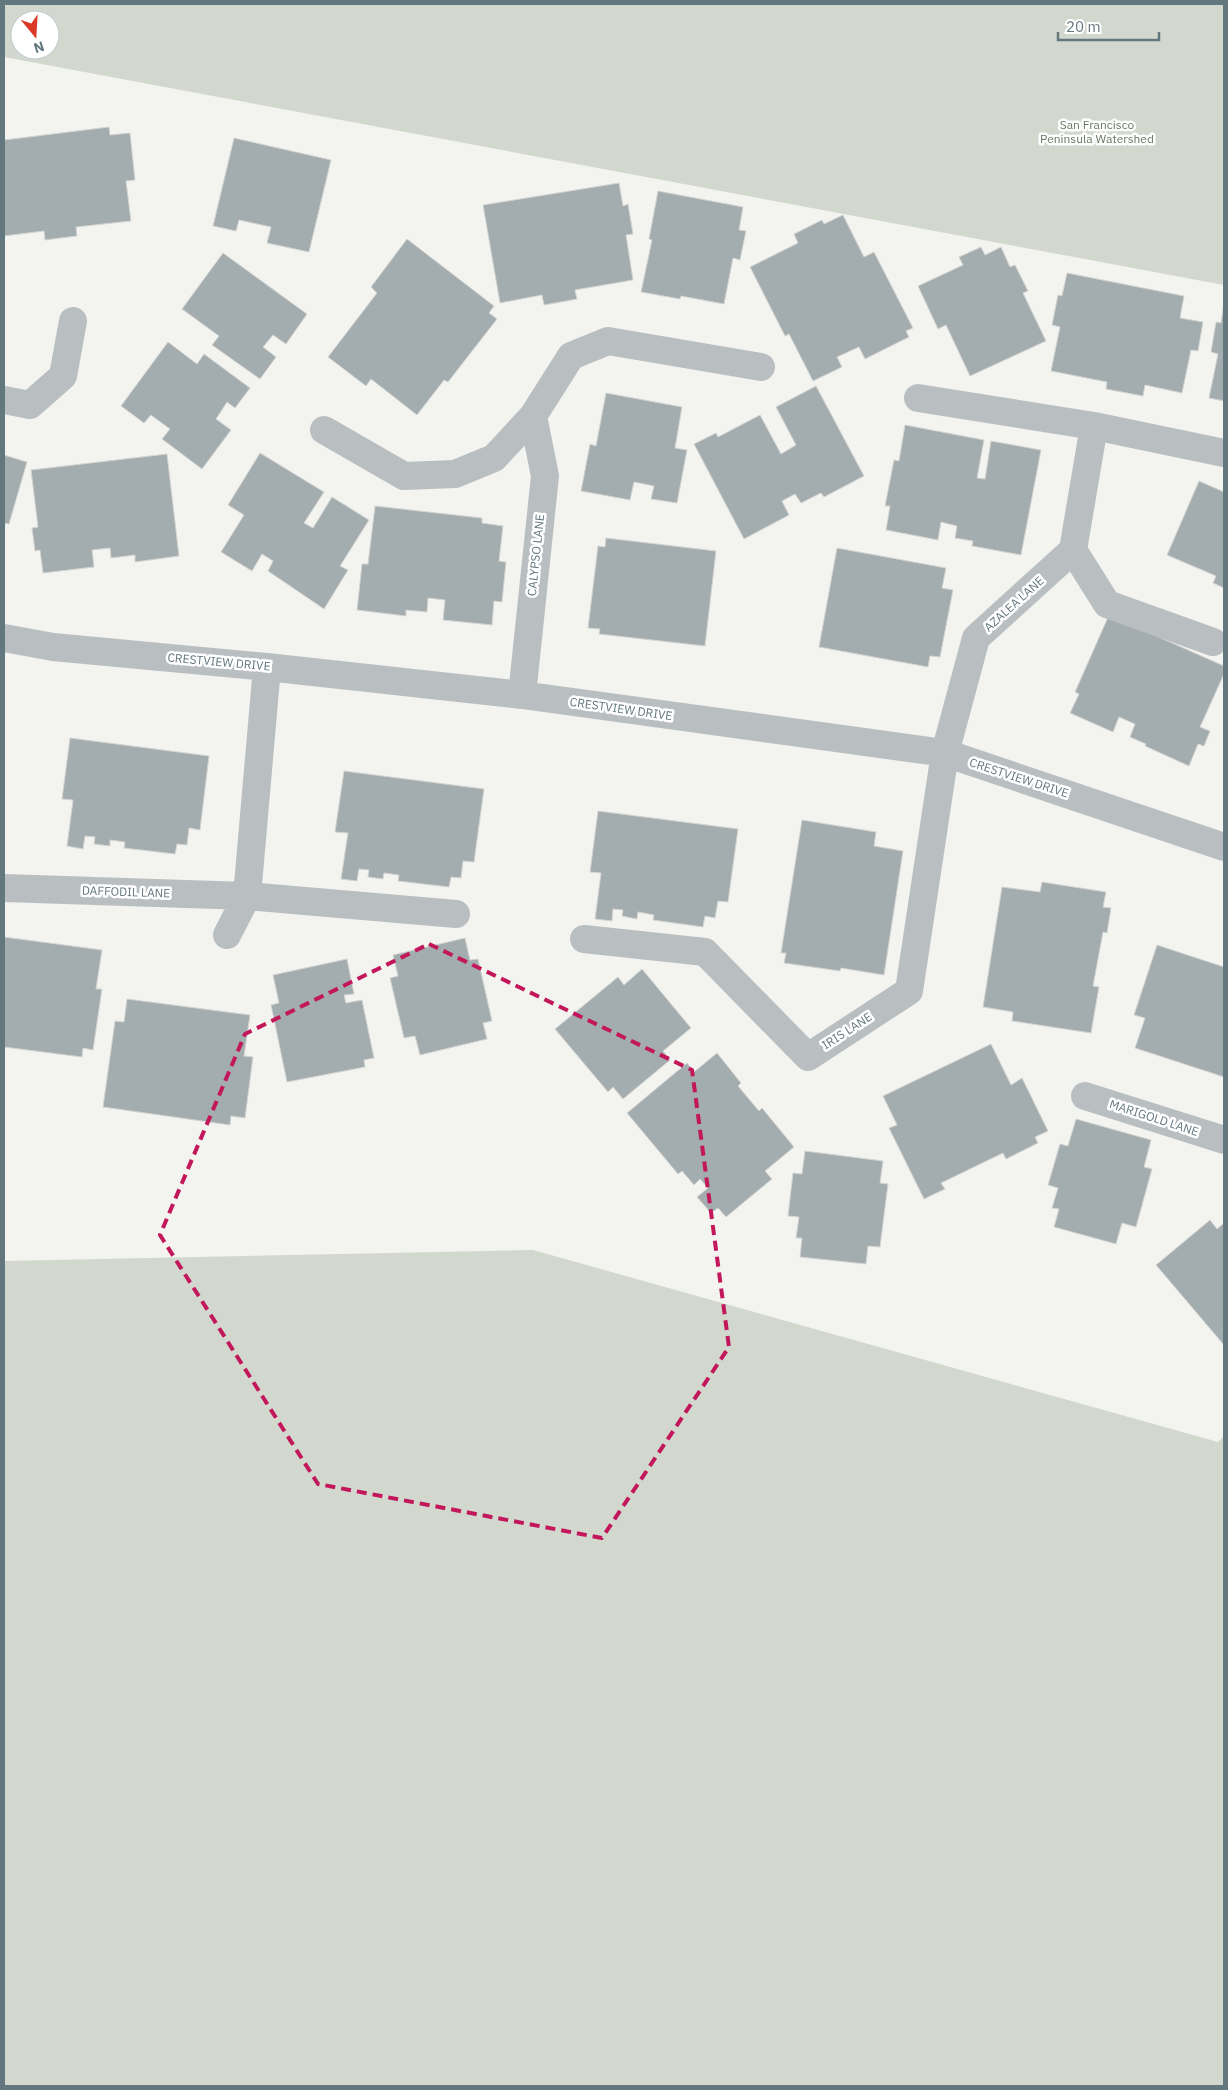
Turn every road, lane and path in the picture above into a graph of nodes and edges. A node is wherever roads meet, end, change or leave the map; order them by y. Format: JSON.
{"nodes":[{"id":1,"x":73,"y":321,"type":"dead end"},
{"id":2,"x":761,"y":367,"type":"dead end"},
{"id":3,"x":918,"y":398,"type":"dead end"},
{"id":4,"x":4,"y":400,"type":"edge"},
{"id":5,"x":533,"y":416,"type":"junction"},
{"id":6,"x":1094,"y":426,"type":"junction"},
{"id":7,"x":324,"y":430,"type":"dead end"},
{"id":8,"x":1224,"y":453,"type":"edge"},
{"id":9,"x":1074,"y":550,"type":"junction"},
{"id":10,"x":4,"y":638,"type":"edge"},
{"id":11,"x":1213,"y":642,"type":"dead end"},
{"id":12,"x":267,"y":667,"type":"junction"},
{"id":13,"x":522,"y":695,"type":"junction"},
{"id":14,"x":945,"y":754,"type":"junction"},
{"id":15,"x":1224,"y":847,"type":"edge"},
{"id":16,"x":4,"y":888,"type":"edge"},
{"id":17,"x":247,"y":896,"type":"junction"},
{"id":18,"x":456,"y":914,"type":"dead end"},
{"id":19,"x":227,"y":935,"type":"dead end"},
{"id":20,"x":584,"y":939,"type":"dead end"},
{"id":21,"x":1085,"y":1096,"type":"dead end"},
{"id":22,"x":1224,"y":1140,"type":"edge"}],
"edges":[{"from":1,"to":4,"type":"street"},
{"from":2,"to":5,"type":"street"},
{"from":3,"to":6,"type":"street"},
{"from":5,"to":7,"type":"street"},
{"from":5,"to":13,"type":"street","name":"CALYPSO LANE"},
{"from":6,"to":8,"type":"street"},
{"from":6,"to":9,"type":"street"},
{"from":9,"to":11,"type":"street"},
{"from":9,"to":14,"type":"street","name":"AZALEA LANE"},
{"from":10,"to":12,"type":"street","name":"CRESTVIEW DRIVE"},
{"from":12,"to":13,"type":"street","name":"CRESTVIEW DRIVE"},
{"from":12,"to":17,"type":"street"},
{"from":13,"to":14,"type":"street","name":"CRESTVIEW DRIVE"},
{"from":14,"to":15,"type":"street","name":"CRESTVIEW DRIVE"},
{"from":14,"to":20,"type":"street","name":"IRIS LANE"},
{"from":16,"to":17,"type":"street","name":"DAFFODIL LANE"},
{"from":17,"to":18,"type":"street","name":"DAFFODIL LANE"},
{"from":17,"to":19,"type":"street"},
{"from":21,"to":22,"type":"street","name":"MARIGOLD LANE"}]}
